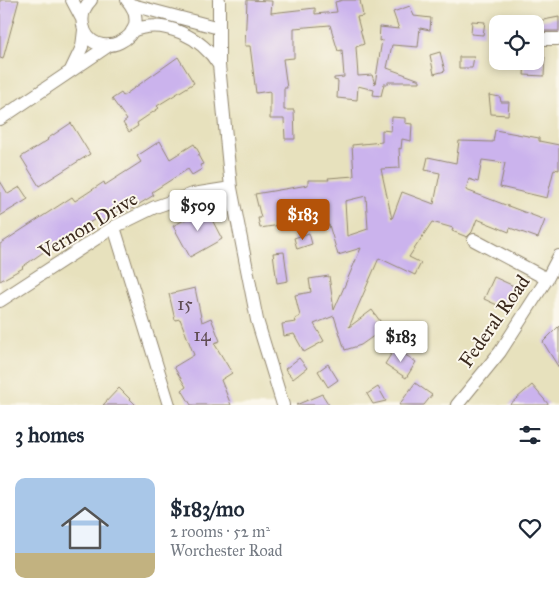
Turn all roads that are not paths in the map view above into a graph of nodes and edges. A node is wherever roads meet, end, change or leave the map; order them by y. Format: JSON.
{"nodes":[{"id":1,"x":72,"y":0,"type":"edge"},
{"id":2,"x":91,"y":0,"type":"edge"},
{"id":3,"x":220,"y":0,"type":"edge"},
{"id":4,"x":129,"y":3,"type":"edge"},
{"id":5,"x":83,"y":25,"type":"junction"},
{"id":6,"x":219,"y":28,"type":"junction"},
{"id":7,"x":132,"y":31,"type":"junction"},
{"id":8,"x":544,"y":39,"type":"edge"},
{"id":9,"x":559,"y":39,"type":"edge"},
{"id":10,"x":108,"y":46,"type":"junction"},
{"id":11,"x":220,"y":65,"type":"junction"},
{"id":12,"x":68,"y":74,"type":"junction"},
{"id":13,"x":0,"y":119,"type":"edge"},
{"id":14,"x":231,"y":188,"type":"junction"},
{"id":15,"x":114,"y":227,"type":"junction"},
{"id":16,"x":474,"y":240,"type":"dead end"},
{"id":17,"x":559,"y":256,"type":"edge"},
{"id":18,"x":547,"y":278,"type":"junction"},
{"id":19,"x":0,"y":302,"type":"edge"},
{"id":20,"x":169,"y":405,"type":"edge"},
{"id":21,"x":283,"y":405,"type":"edge"},
{"id":22,"x":457,"y":405,"type":"edge"}],
"edges":[{"from":1,"to":5,"type":"street"},
{"from":2,"to":5,"type":"street"},
{"from":3,"to":6,"type":"street"},
{"from":4,"to":6,"type":"street"},
{"from":4,"to":7,"type":"street"},
{"from":5,"to":10,"type":"street"},
{"from":5,"to":12,"type":"street"},
{"from":6,"to":11,"type":"street"},
{"from":7,"to":10,"type":"street"},
{"from":7,"to":11,"type":"street"},
{"from":8,"to":9,"type":"street"},
{"from":10,"to":12,"type":"street"},
{"from":11,"to":14,"type":"street"},
{"from":12,"to":13,"type":"street"},
{"from":14,"to":15,"type":"street","name":"Vernon Drive"},
{"from":14,"to":21,"type":"street"},
{"from":15,"to":19,"type":"street","name":"Vernon Drive"},
{"from":15,"to":20,"type":"street"},
{"from":16,"to":18,"type":"street"},
{"from":17,"to":18,"type":"street","name":"Federal Road"},
{"from":18,"to":22,"type":"street","name":"Federal Road"}]}
